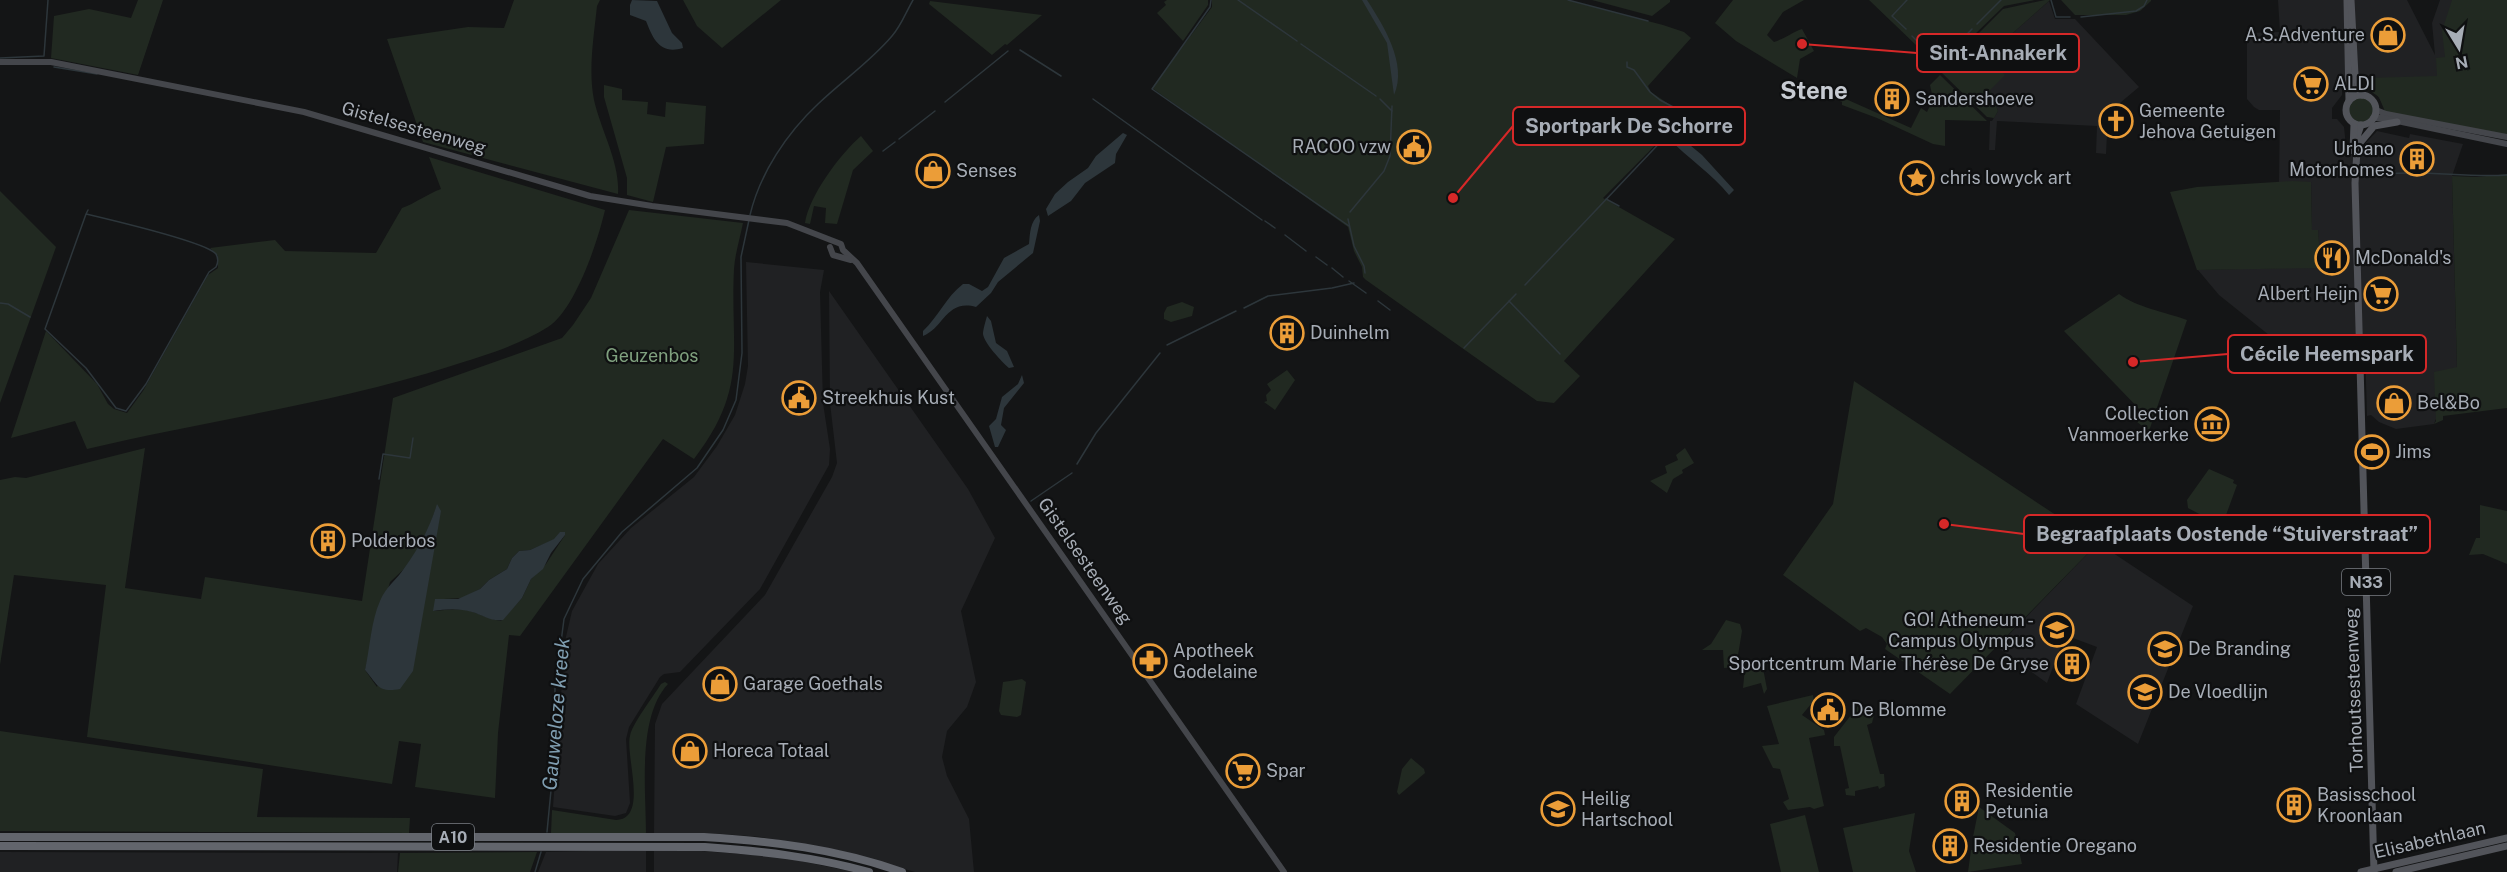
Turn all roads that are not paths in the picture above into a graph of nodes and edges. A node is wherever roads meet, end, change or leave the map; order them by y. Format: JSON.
{"nodes":[{"id":1,"x":2347,"y":0,"type":"edge"},
{"id":2,"x":2351,"y":0,"type":"edge"},
{"id":3,"x":0,"y":62,"type":"edge"},
{"id":4,"x":2362,"y":95,"type":"junction"},
{"id":5,"x":2351,"y":99,"type":"junction"},
{"id":6,"x":2376,"y":110,"type":"junction"},
{"id":7,"x":2373,"y":118,"type":"junction"},
{"id":8,"x":2397,"y":122,"type":"junction"},
{"id":9,"x":2358,"y":124,"type":"junction"},
{"id":10,"x":2507,"y":137,"type":"edge"},
{"id":11,"x":2507,"y":144,"type":"edge"},
{"id":12,"x":2357,"y":149,"type":"junction"},
{"id":13,"x":2355,"y":173,"type":"junction"},
{"id":14,"x":833,"y":245,"type":"junction"},
{"id":15,"x":841,"y":252,"type":"junction"},
{"id":16,"x":0,"y":837,"type":"edge"},
{"id":17,"x":2507,"y":838,"type":"edge"},
{"id":18,"x":2493,"y":845,"type":"junction"},
{"id":19,"x":0,"y":846,"type":"edge"},
{"id":20,"x":2507,"y":846,"type":"edge"},
{"id":21,"x":2436,"y":859,"type":"junction"},
{"id":22,"x":2374,"y":870,"type":"edge"},
{"id":23,"x":869,"y":872,"type":"edge"},
{"id":24,"x":902,"y":872,"type":"edge"},
{"id":25,"x":1284,"y":872,"type":"edge"},
{"id":26,"x":2361,"y":872,"type":"edge"},
{"id":27,"x":2396,"y":872,"type":"edge"}],
"edges":[{"from":1,"to":5,"type":"main road","number":"N33"},
{"from":2,"to":4,"type":"main road"},
{"from":3,"to":14,"type":"main road","name":"Gistelsesteenweg"},
{"from":4,"to":5,"type":"main road"},
{"from":4,"to":6,"type":"main road"},
{"from":5,"to":9,"type":"main road","number":"N33"},
{"from":6,"to":7,"type":"main road"},
{"from":6,"to":10,"type":"main road"},
{"from":7,"to":8,"type":"main road"},
{"from":7,"to":9,"type":"main road"},
{"from":8,"to":11,"type":"main road"},
{"from":8,"to":12,"type":"main road"},
{"from":9,"to":12,"type":"main road","name":"Torhoutsesteenweg","number":"N33"},
{"from":9,"to":13,"type":"main road","name":"Torhoutsesteenweg","number":"N33"},
{"from":12,"to":13,"type":"main road","name":"Torhoutsesteenweg","number":"N33"},
{"from":13,"to":22,"type":"main road","name":"Torhoutsesteenweg","number":"N33"},
{"from":14,"to":15,"type":"main road"},
{"from":14,"to":15,"type":"main road"},
{"from":15,"to":25,"type":"main road","name":"Gistelsesteenweg"},
{"from":16,"to":24,"type":"highway","number":"A10"},
{"from":17,"to":18,"type":"main road","name":"Elisabethlaan"},
{"from":18,"to":20,"type":"main road","name":"Elisabethlaan"},
{"from":18,"to":21,"type":"main road","name":"Elisabethlaan"},
{"from":19,"to":23,"type":"highway","number":"A10"},
{"from":21,"to":22,"type":"main road","name":"Elisabethlaan"},
{"from":21,"to":27,"type":"main road","name":"Elisabethlaan"},
{"from":22,"to":26,"type":"main road","name":"Elisabethlaan"}]}
